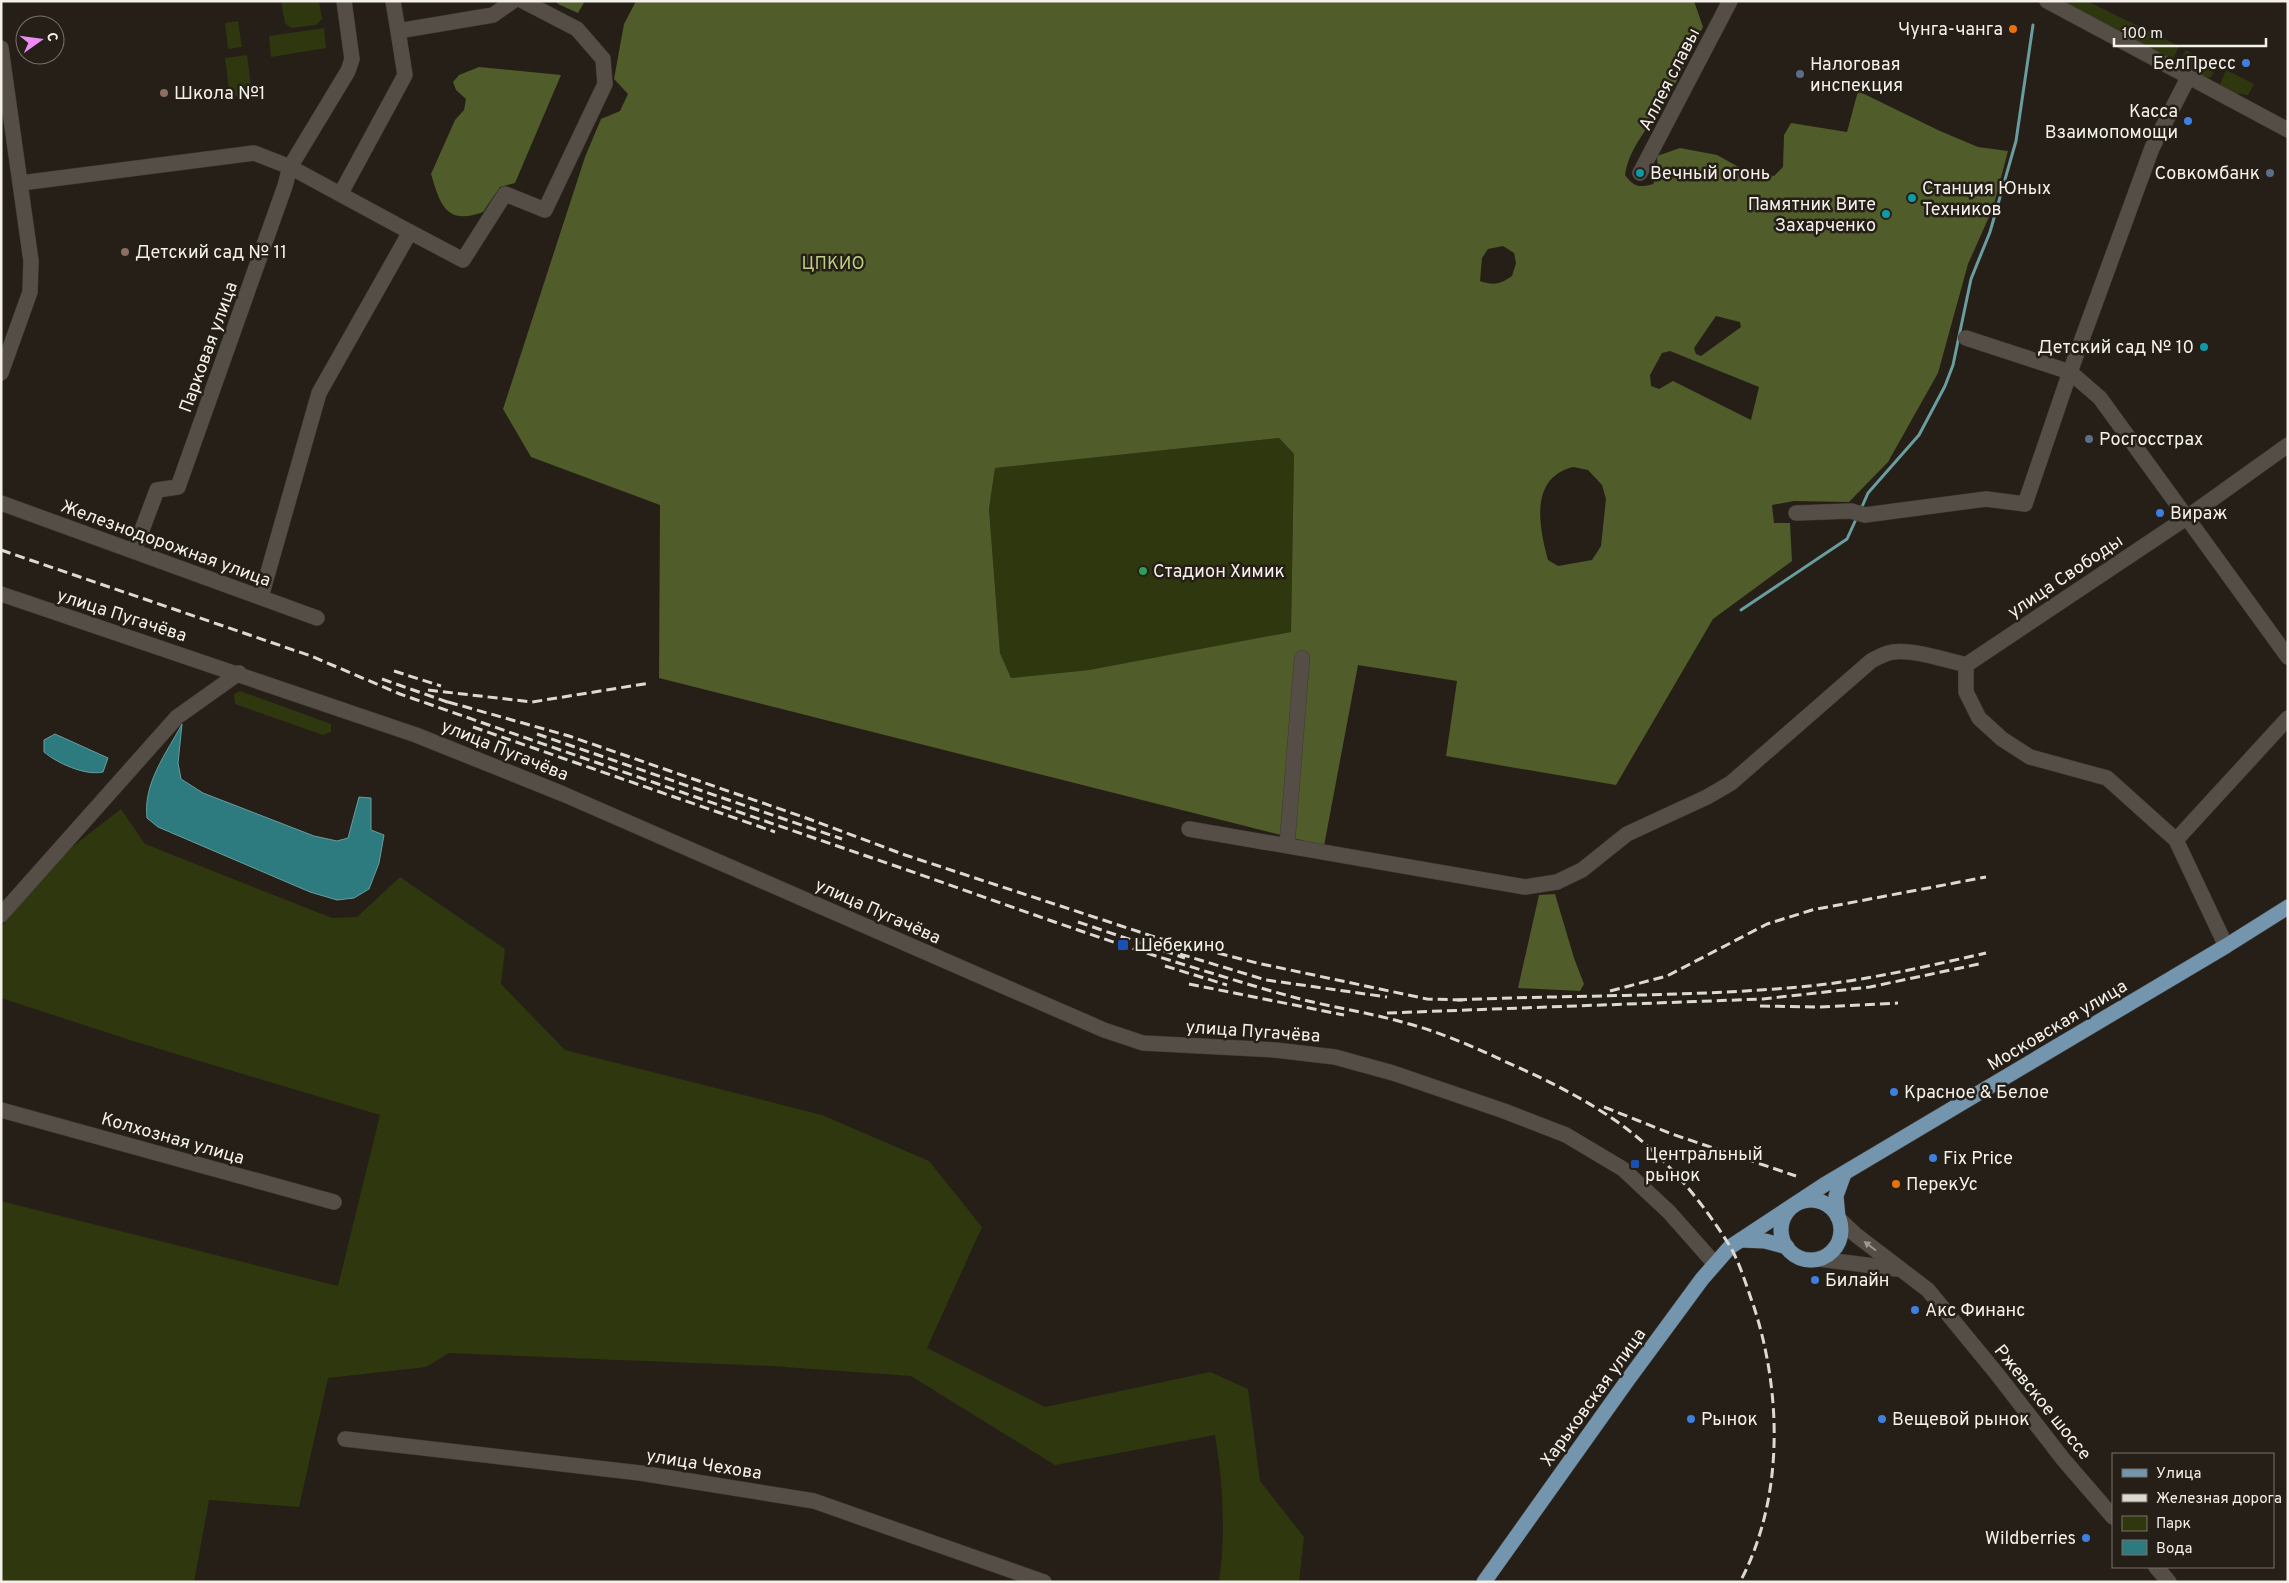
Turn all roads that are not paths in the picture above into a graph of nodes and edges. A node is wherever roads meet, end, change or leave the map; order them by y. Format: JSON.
{"nodes":[{"id":1,"x":344,"y":1,"type":"edge"},
{"id":2,"x":393,"y":1,"type":"edge"},
{"id":3,"x":513,"y":1,"type":"edge"},
{"id":4,"x":523,"y":1,"type":"edge"},
{"id":5,"x":1730,"y":1,"type":"edge"},
{"id":6,"x":2047,"y":1,"type":"edge"},
{"id":7,"x":398,"y":31,"type":"junction"},
{"id":8,"x":1,"y":48,"type":"edge"},
{"id":9,"x":2188,"y":78,"type":"junction"},
{"id":10,"x":2288,"y":130,"type":"edge"},
{"id":11,"x":290,"y":167,"type":"junction"},
{"id":12,"x":1640,"y":173,"type":"dead end"},
{"id":13,"x":21,"y":184,"type":"junction"},
{"id":14,"x":341,"y":193,"type":"junction"},
{"id":15,"x":410,"y":232,"type":"junction"},
{"id":16,"x":1966,"y":338,"type":"dead end"},
{"id":17,"x":2070,"y":372,"type":"junction"},
{"id":18,"x":1,"y":373,"type":"edge"},
{"id":19,"x":2288,"y":445,"type":"edge"},
{"id":20,"x":1,"y":503,"type":"edge"},
{"id":21,"x":1796,"y":514,"type":"dead end"},
{"id":22,"x":2186,"y":518,"type":"junction"},
{"id":23,"x":134,"y":551,"type":"junction"},
{"id":24,"x":1,"y":594,"type":"edge"},
{"id":25,"x":261,"y":597,"type":"junction"},
{"id":26,"x":317,"y":618,"type":"dead end"},
{"id":27,"x":2288,"y":656,"type":"edge"},
{"id":28,"x":1302,"y":658,"type":"dead end"},
{"id":29,"x":1966,"y":665,"type":"junction"},
{"id":30,"x":239,"y":673,"type":"junction"},
{"id":31,"x":2288,"y":718,"type":"edge"},
{"id":32,"x":1189,"y":828,"type":"dead end"},
{"id":33,"x":2176,"y":840,"type":"junction"},
{"id":34,"x":1287,"y":845,"type":"junction"},
{"id":35,"x":2288,"y":907,"type":"edge"},
{"id":36,"x":1,"y":915,"type":"edge"},
{"id":37,"x":2226,"y":946,"type":"junction"},
{"id":38,"x":1,"y":1110,"type":"edge"},
{"id":39,"x":1844,"y":1174,"type":"junction"},
{"id":40,"x":334,"y":1202,"type":"dead end"},
{"id":41,"x":1795,"y":1205,"type":"junction"},
{"id":42,"x":1839,"y":1218,"type":"junction"},
{"id":43,"x":1740,"y":1240,"type":"junction"},
{"id":44,"x":1787,"y":1247,"type":"junction"},
{"id":45,"x":1819,"y":1259,"type":"junction"},
{"id":46,"x":1715,"y":1264,"type":"junction"},
{"id":47,"x":1901,"y":1270,"type":"junction"},
{"id":48,"x":345,"y":1439,"type":"dead end"},
{"id":49,"x":2112,"y":1516,"type":"edge"},
{"id":50,"x":2157,"y":1568,"type":"edge"},
{"id":51,"x":1044,"y":1582,"type":"edge"},
{"id":52,"x":1484,"y":1582,"type":"edge"},
{"id":53,"x":2169,"y":1582,"type":"edge"}],
"edges":[{"from":1,"to":11,"type":"street","name":"Парковая улица"},
{"from":2,"to":7,"type":"street"},
{"from":3,"to":7,"type":"street"},
{"from":4,"to":15,"type":"street"},
{"from":5,"to":12,"type":"street","name":"Аллея славы"},
{"from":6,"to":9,"type":"street"},
{"from":7,"to":14,"type":"street"},
{"from":8,"to":13,"type":"street"},
{"from":9,"to":10,"type":"street"},
{"from":9,"to":17,"type":"street"},
{"from":11,"to":13,"type":"street"},
{"from":11,"to":14,"type":"street"},
{"from":11,"to":23,"type":"street","name":"Парковая улица"},
{"from":13,"to":18,"type":"street"},
{"from":14,"to":15,"type":"street"},
{"from":15,"to":25,"type":"street"},
{"from":16,"to":17,"type":"street"},
{"from":17,"to":21,"type":"street"},
{"from":17,"to":22,"type":"street"},
{"from":19,"to":22,"type":"street","name":"улица Свободы"},
{"from":20,"to":23,"type":"street","name":"Железнодорожная улица"},
{"from":22,"to":27,"type":"street"},
{"from":22,"to":29,"type":"street","name":"улица Свободы"},
{"from":23,"to":25,"type":"street","name":"Железнодорожная улица"},
{"from":24,"to":30,"type":"street","name":"улица Пугачёва"},
{"from":25,"to":26,"type":"street","name":"Железнодорожная улица"},
{"from":28,"to":34,"type":"street"},
{"from":29,"to":33,"type":"street"},
{"from":29,"to":34,"type":"street"},
{"from":30,"to":36,"type":"street"},
{"from":30,"to":46,"type":"street","name":"улица Пугачёва"},
{"from":31,"to":33,"type":"street"},
{"from":32,"to":34,"type":"street"},
{"from":33,"to":37,"type":"street"},
{"from":35,"to":37,"type":"main road","name":"Московская улица"},
{"from":37,"to":39,"type":"main road","name":"Московская улица"},
{"from":38,"to":40,"type":"street","name":"Колхозная улица"},
{"from":39,"to":41,"type":"main road","name":"Московская улица"},
{"from":39,"to":42,"type":"main road"},
{"from":41,"to":42,"type":"main road"},
{"from":41,"to":43,"type":"main road","name":"Харьковская улица"},
{"from":41,"to":44,"type":"main road"},
{"from":42,"to":45,"type":"main road"},
{"from":47,"to":42,"type":"street","name":"Ржевское шоссе","one_way":true},
{"from":43,"to":44,"type":"main road"},
{"from":43,"to":46,"type":"main road","name":"Харьковская улица"},
{"from":44,"to":45,"type":"main road"},
{"from":45,"to":47,"type":"street"},
{"from":46,"to":52,"type":"main road","name":"Харьковская улица"},
{"from":47,"to":49,"type":"street","name":"Ржевское шоссе"},
{"from":48,"to":51,"type":"street","name":"улица Чехова"},
{"from":50,"to":53,"type":"street"}]}
